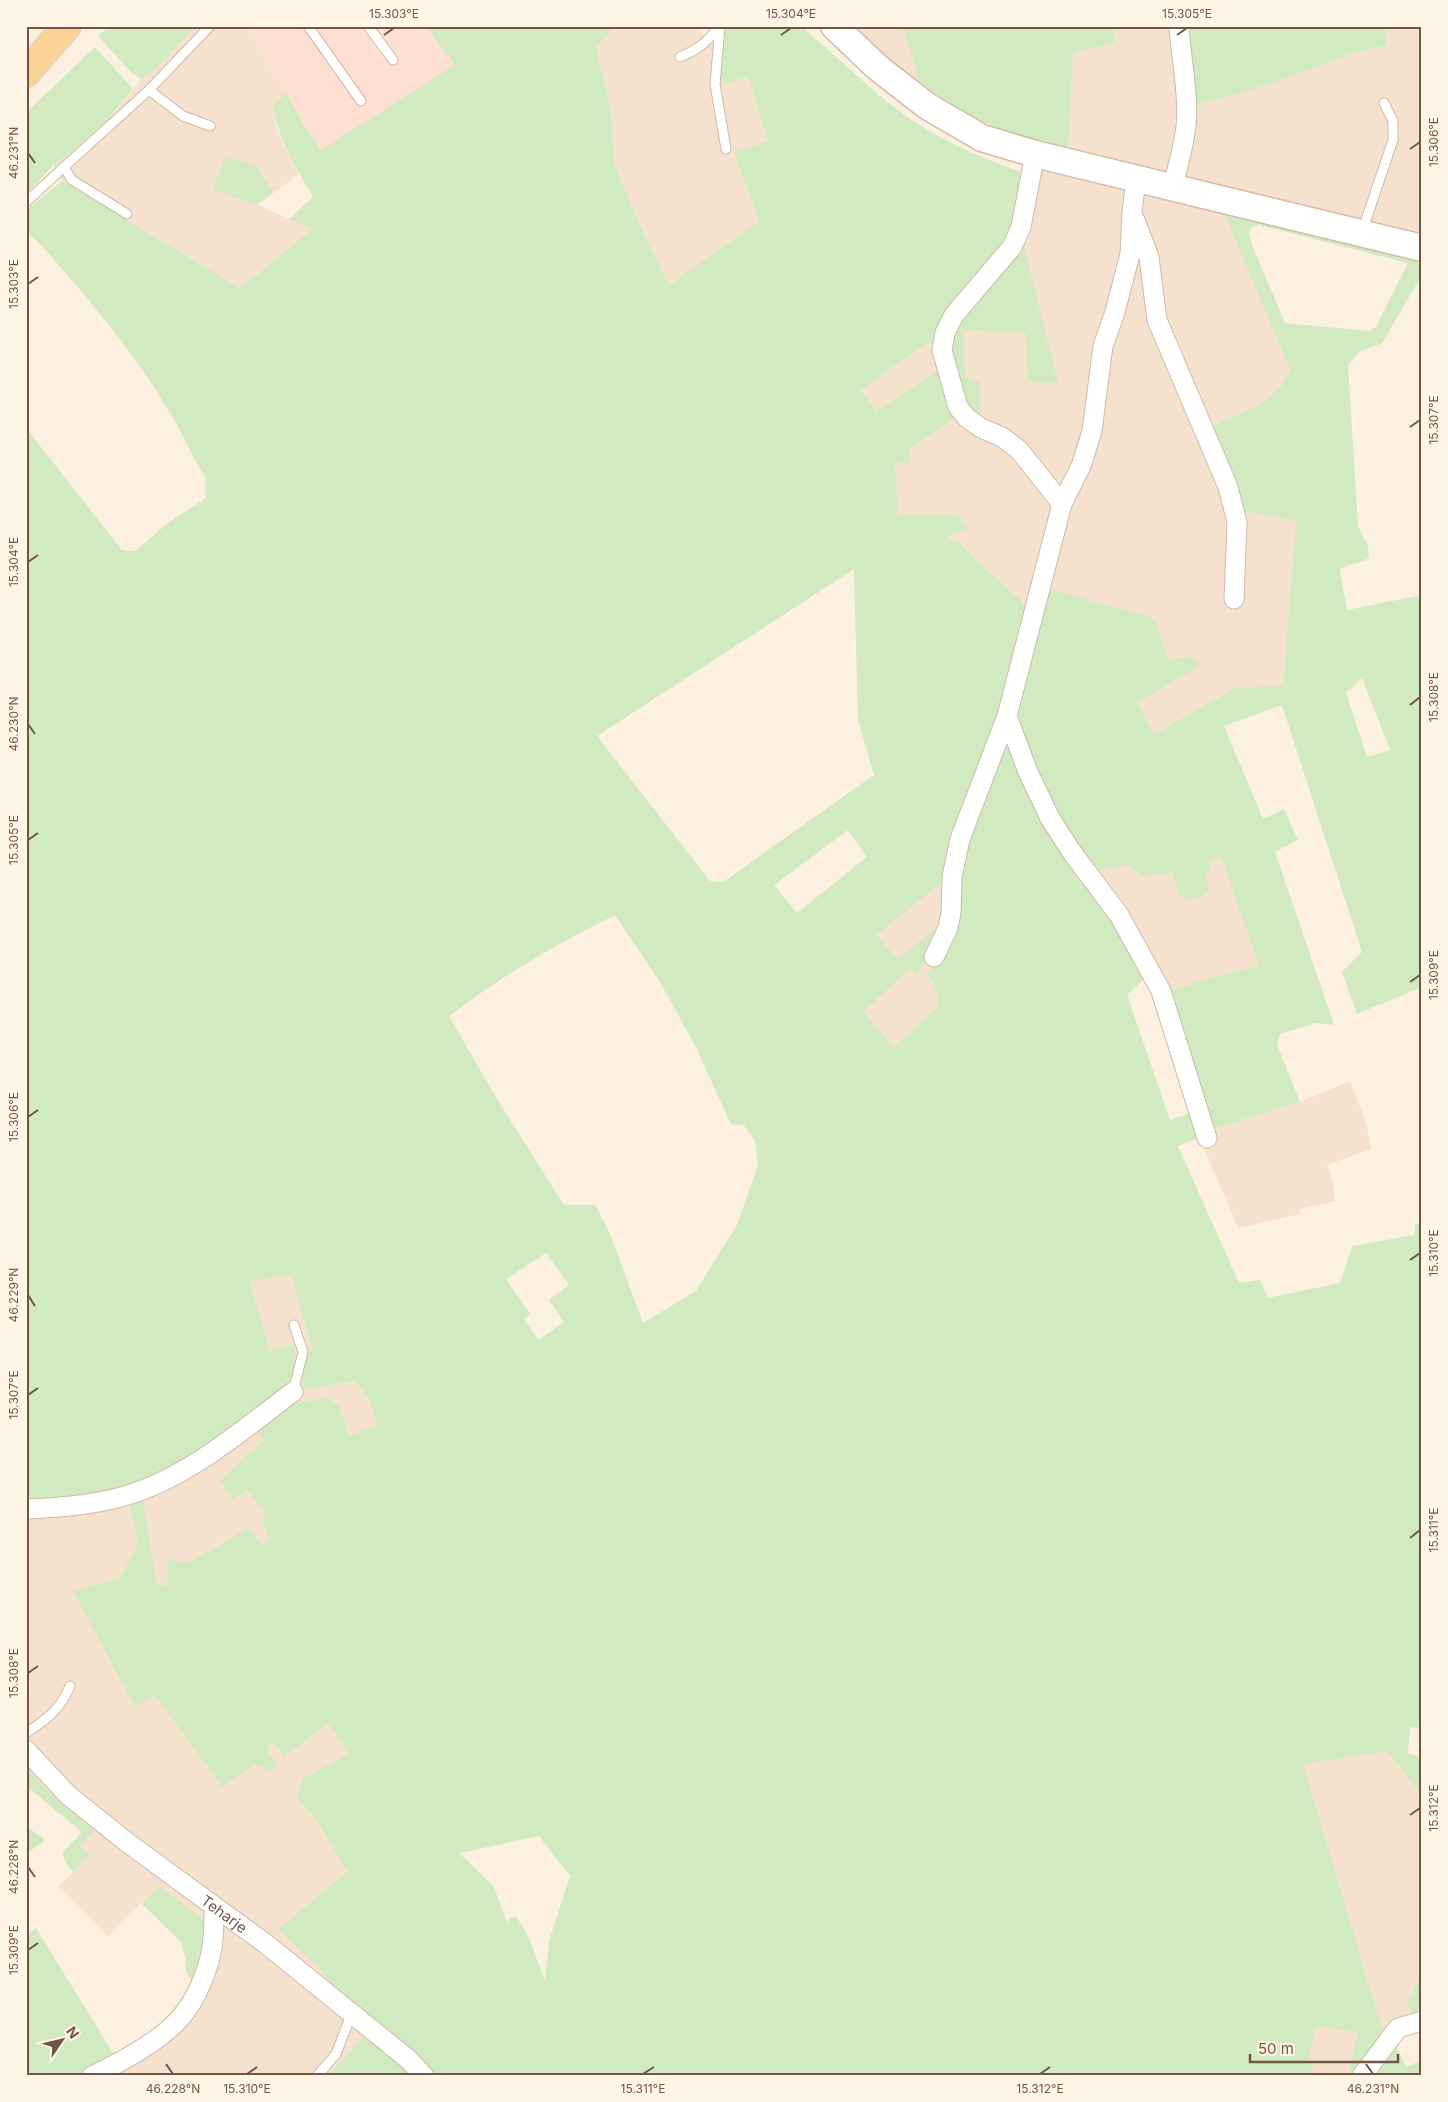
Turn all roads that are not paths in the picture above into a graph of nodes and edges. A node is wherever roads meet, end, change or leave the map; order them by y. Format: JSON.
{"nodes":[{"id":1,"x":67,"y":26,"type":"edge"},
{"id":2,"x":210,"y":26,"type":"edge"},
{"id":3,"x":308,"y":26,"type":"edge"},
{"id":4,"x":368,"y":26,"type":"edge"},
{"id":5,"x":719,"y":26,"type":"edge"},
{"id":6,"x":834,"y":26,"type":"edge"},
{"id":7,"x":1179,"y":26,"type":"edge"},
{"id":8,"x":680,"y":57,"type":"dead end"},
{"id":9,"x":394,"y":60,"type":"dead end"},
{"id":10,"x":26,"y":73,"type":"edge"},
{"id":11,"x":149,"y":90,"type":"junction"},
{"id":12,"x":361,"y":101,"type":"dead end"},
{"id":13,"x":1384,"y":102,"type":"dead end"},
{"id":14,"x":210,"y":126,"type":"dead end"},
{"id":15,"x":726,"y":149,"type":"dead end"},
{"id":16,"x":1035,"y":154,"type":"junction"},
{"id":17,"x":64,"y":167,"type":"junction"},
{"id":18,"x":1136,"y":179,"type":"junction"},
{"id":19,"x":1172,"y":188,"type":"junction"},
{"id":20,"x":26,"y":202,"type":"edge"},
{"id":21,"x":1132,"y":212,"type":"junction"},
{"id":22,"x":127,"y":214,"type":"dead end"},
{"id":23,"x":1361,"y":234,"type":"junction"},
{"id":24,"x":1422,"y":248,"type":"edge"},
{"id":25,"x":1062,"y":504,"type":"junction"},
{"id":26,"x":1234,"y":599,"type":"dead end"},
{"id":27,"x":1007,"y":716,"type":"junction"},
{"id":28,"x":934,"y":957,"type":"dead end"},
{"id":29,"x":1207,"y":1138,"type":"dead end"},
{"id":30,"x":294,"y":1325,"type":"dead end"},
{"id":31,"x":293,"y":1392,"type":"joint"},
{"id":32,"x":26,"y":1509,"type":"edge"},
{"id":33,"x":70,"y":1686,"type":"dead end"},
{"id":34,"x":26,"y":1733,"type":"edge"},
{"id":35,"x":26,"y":1750,"type":"edge"},
{"id":36,"x":214,"y":1906,"type":"junction"},
{"id":37,"x":351,"y":2015,"type":"junction"},
{"id":38,"x":1422,"y":2021,"type":"edge"},
{"id":39,"x":92,"y":2076,"type":"edge"},
{"id":40,"x":317,"y":2076,"type":"edge"},
{"id":41,"x":424,"y":2076,"type":"edge"},
{"id":42,"x":1362,"y":2076,"type":"edge"}],
"edges":[{"from":1,"to":10,"type":"main road"},
{"from":2,"to":11,"type":"lane"},
{"from":3,"to":12,"type":"lane"},
{"from":4,"to":9,"type":"lane"},
{"from":5,"to":8,"type":"lane"},
{"from":5,"to":15,"type":"lane"},
{"from":6,"to":16,"type":"main road"},
{"from":7,"to":19,"type":"street"},
{"from":11,"to":14,"type":"lane"},
{"from":11,"to":17,"type":"lane"},
{"from":13,"to":23,"type":"lane"},
{"from":16,"to":18,"type":"main road"},
{"from":16,"to":25,"type":"street"},
{"from":17,"to":20,"type":"lane"},
{"from":17,"to":22,"type":"lane"},
{"from":18,"to":19,"type":"main road"},
{"from":18,"to":21,"type":"street"},
{"from":19,"to":23,"type":"main road"},
{"from":21,"to":25,"type":"street"},
{"from":21,"to":26,"type":"street"},
{"from":23,"to":24,"type":"main road"},
{"from":25,"to":27,"type":"street"},
{"from":27,"to":28,"type":"street"},
{"from":27,"to":29,"type":"street"},
{"from":30,"to":31,"type":"lane"},
{"from":31,"to":32,"type":"street"},
{"from":33,"to":34,"type":"lane"},
{"from":35,"to":36,"type":"street","name":"Teharje"},
{"from":36,"to":37,"type":"street","name":"Teharje"},
{"from":36,"to":39,"type":"street"},
{"from":37,"to":40,"type":"lane"},
{"from":37,"to":41,"type":"street","name":"Teharje"},
{"from":38,"to":42,"type":"street"}]}
